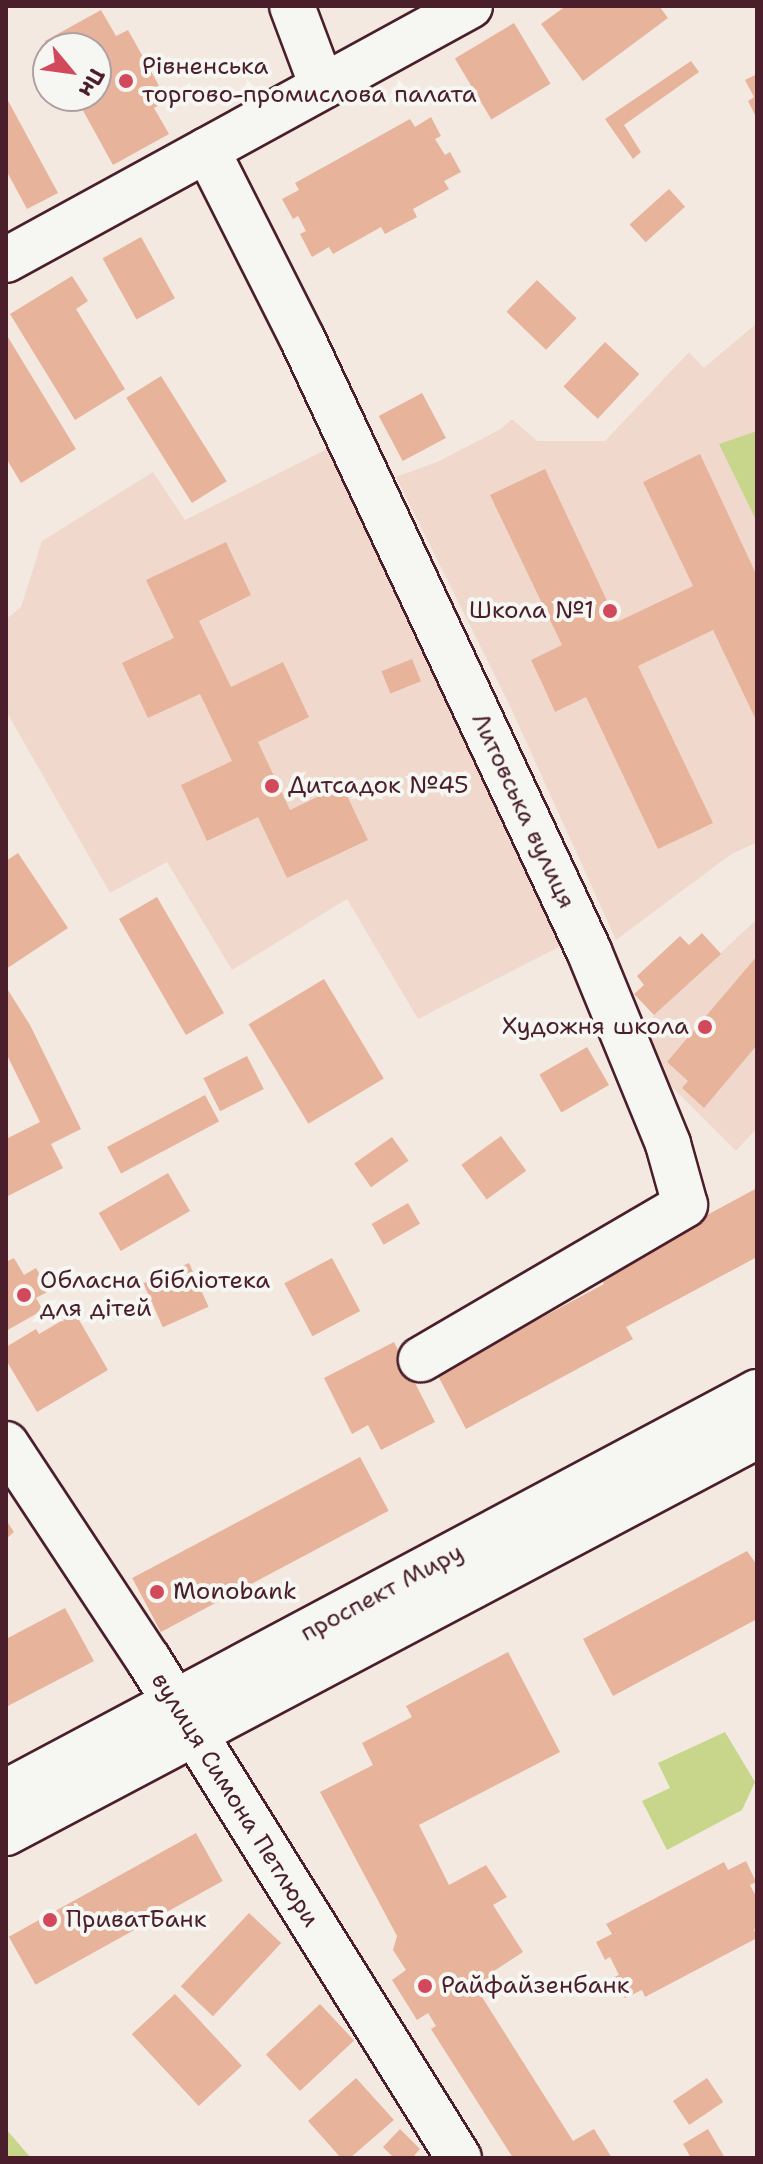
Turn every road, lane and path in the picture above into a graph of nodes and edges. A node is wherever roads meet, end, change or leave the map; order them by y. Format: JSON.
{"nodes":[{"id":1,"x":292,"y":6,"type":"edge"},
{"id":2,"x":470,"y":6,"type":"edge"},
{"id":3,"x":322,"y":86,"type":"junction"},
{"id":4,"x":207,"y":150,"type":"junction"},
{"id":5,"x":6,"y":260,"type":"edge"},
{"id":6,"x":421,"y":1359,"type":"dead end"},
{"id":7,"x":757,"y":1392,"type":"edge"},
{"id":8,"x":757,"y":1436,"type":"edge"},
{"id":9,"x":6,"y":1444,"type":"edge"},
{"id":10,"x":183,"y":1719,"type":"junction"},
{"id":11,"x":6,"y":1792,"type":"edge"},
{"id":12,"x":6,"y":1833,"type":"edge"},
{"id":13,"x":459,"y":2158,"type":"edge"}],
"edges":[{"from":1,"to":3,"type":"street"},
{"from":2,"to":3,"type":"street"},
{"from":3,"to":4,"type":"street"},
{"from":4,"to":5,"type":"street"},
{"from":4,"to":6,"type":"street","name":"Литовська вулиця"},
{"from":7,"to":10,"type":"street","name":"проспект Миру"},
{"from":8,"to":10,"type":"street","name":"проспект Миру"},
{"from":9,"to":10,"type":"street","name":"вулиця Симона Петлюри"},
{"from":10,"to":11,"type":"street","name":"проспект Миру"},
{"from":10,"to":12,"type":"street","name":"проспект Миру"},
{"from":10,"to":13,"type":"street","name":"вулиця Симона Петлюри"}]}
